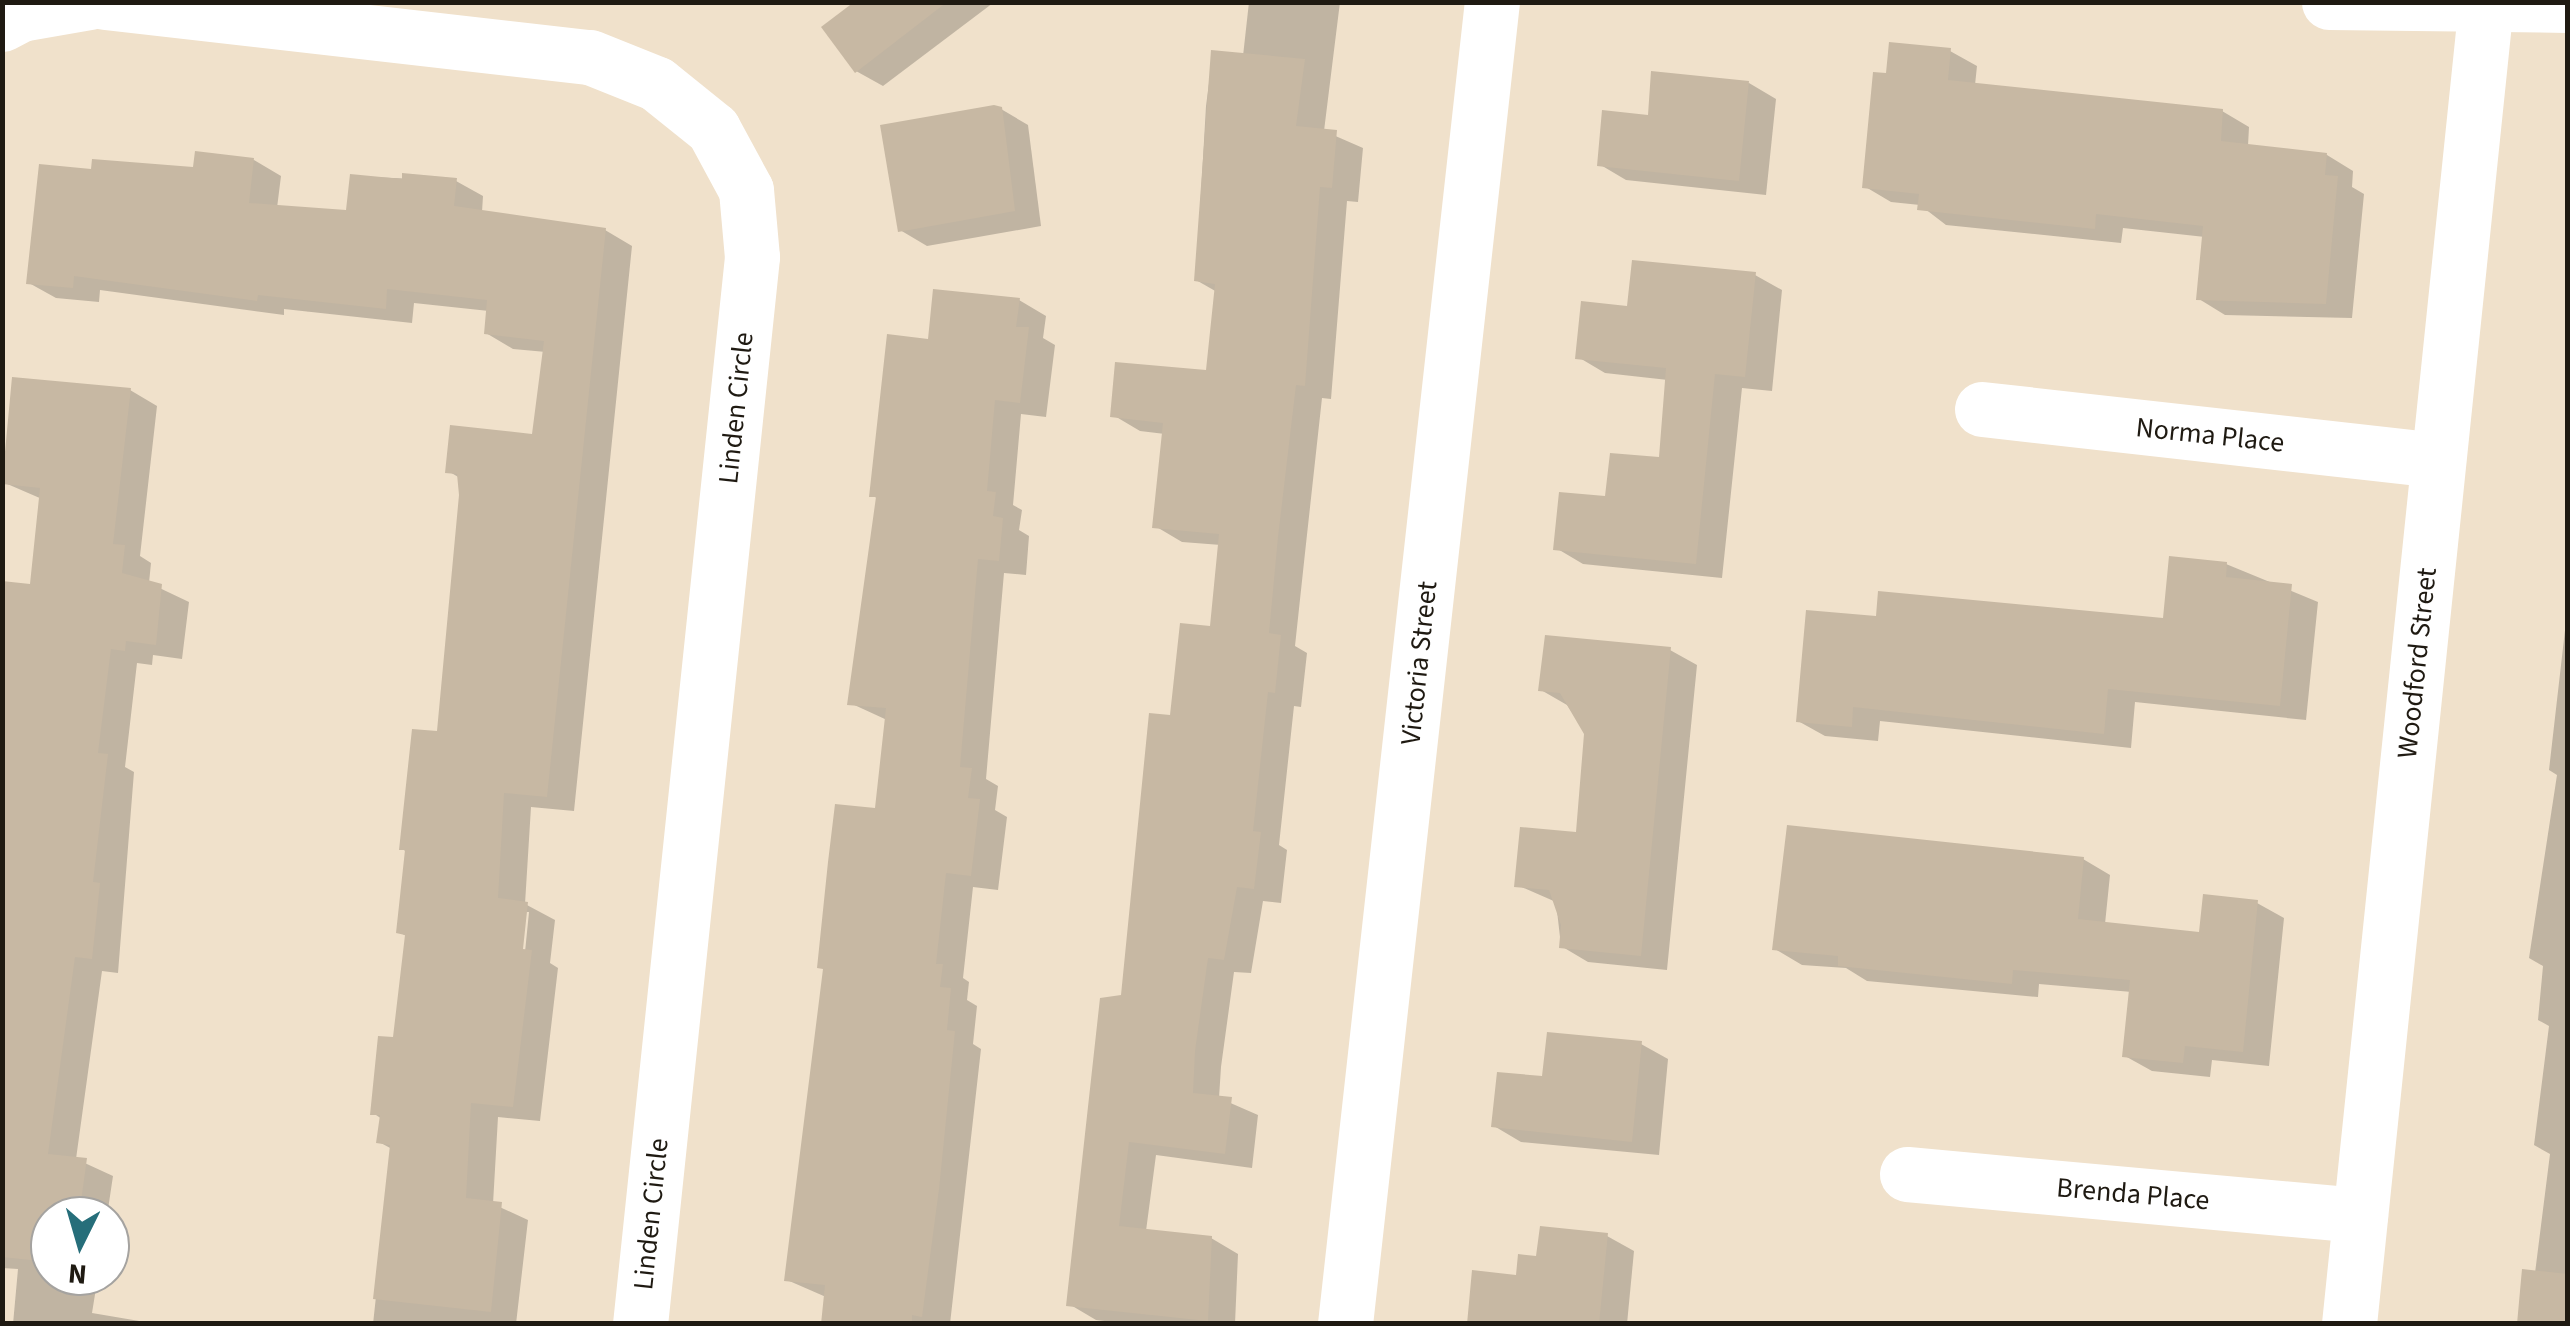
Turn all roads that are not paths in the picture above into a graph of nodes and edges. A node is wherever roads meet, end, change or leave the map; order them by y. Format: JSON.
{"nodes":[{"id":1,"x":90,"y":2,"type":"edge"},
{"id":2,"x":105,"y":2,"type":"edge"},
{"id":3,"x":1492,"y":2,"type":"edge"},
{"id":4,"x":2328,"y":2,"type":"edge"},
{"id":5,"x":2486,"y":3,"type":"edge"},
{"id":6,"x":2568,"y":4,"type":"edge"},
{"id":7,"x":2,"y":24,"type":"edge"},
{"id":8,"x":1982,"y":409,"type":"dead end"},
{"id":9,"x":2438,"y":460,"type":"junction"},
{"id":10,"x":1907,"y":1174,"type":"dead end"},
{"id":11,"x":2360,"y":1214,"type":"junction"},
{"id":12,"x":640,"y":1324,"type":"edge"},
{"id":13,"x":1344,"y":1324,"type":"edge"},
{"id":14,"x":2349,"y":1324,"type":"edge"}],
"edges":[{"from":1,"to":7,"type":"street"},
{"from":2,"to":12,"type":"street","name":"Linden Circle"},
{"from":3,"to":13,"type":"street","name":"Victoria Street"},
{"from":4,"to":5,"type":"street"},
{"from":5,"to":6,"type":"street"},
{"from":5,"to":9,"type":"street","name":"Woodford Street"},
{"from":8,"to":9,"type":"street","name":"Norma Place"},
{"from":9,"to":11,"type":"street","name":"Woodford Street"},
{"from":10,"to":11,"type":"street","name":"Brenda Place"},
{"from":11,"to":14,"type":"street","name":"Woodford Street"}]}
